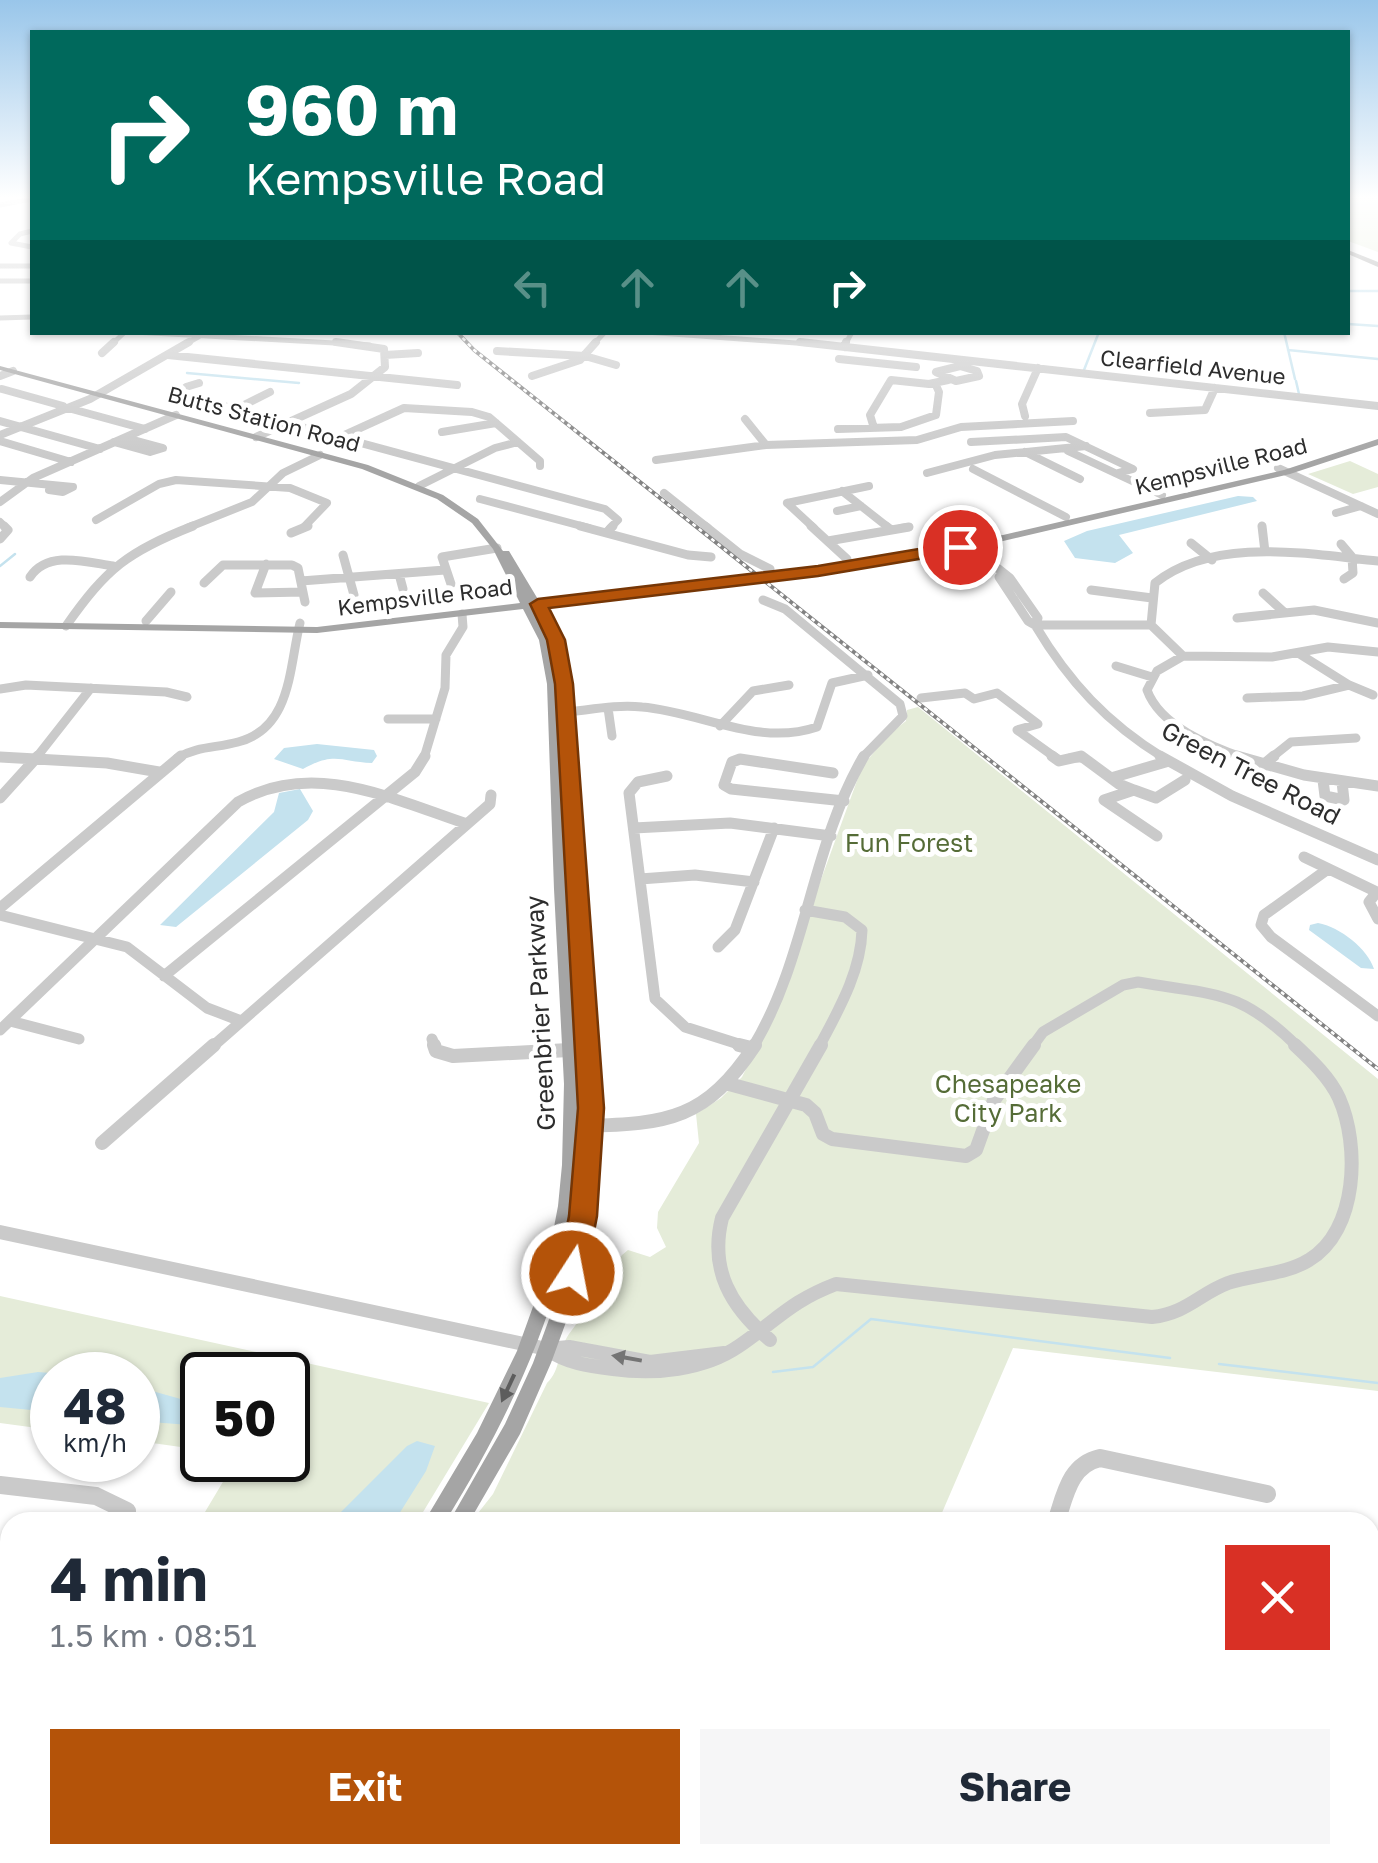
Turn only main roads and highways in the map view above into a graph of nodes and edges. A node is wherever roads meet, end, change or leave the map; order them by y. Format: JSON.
{"nodes":[{"id":1,"x":0,"y":368,"type":"edge"},
{"id":2,"x":1378,"y":439,"type":"edge"},
{"id":3,"x":1282,"y":470,"type":"junction"},
{"id":4,"x":961,"y":543,"type":"junction"},
{"id":5,"x":847,"y":559,"type":"joint"},
{"id":6,"x":530,"y":602,"type":"junction"},
{"id":7,"x":0,"y":622,"type":"edge"},
{"id":8,"x":69,"y":622,"type":"junction"},
{"id":9,"x":299,"y":627,"type":"junction"},
{"id":10,"x":559,"y":713,"type":"junction"},
{"id":11,"x":582,"y":1126,"type":"junction"},
{"id":12,"x":440,"y":1512,"type":"edge"},
{"id":13,"x":465,"y":1512,"type":"edge"}],
"edges":[{"from":1,"to":6,"type":"main road","name":"Butts Station Road"},
{"from":2,"to":3,"type":"main road","name":"Kempsville Road"},
{"from":3,"to":4,"type":"main road","name":"Kempsville Road"},
{"from":3,"to":4,"type":"main road","name":"Kempsville Road"},
{"from":4,"to":5,"type":"main road","name":"Kempsville Road"},
{"from":4,"to":6,"type":"main road","name":"Kempsville Road"},
{"from":5,"to":6,"type":"main road","name":"Kempsville Road"},
{"from":6,"to":9,"type":"main road","name":"Kempsville Road"},
{"from":6,"to":9,"type":"main road","name":"Kempsville Road"},
{"from":6,"to":10,"type":"main road","name":"Greenbrier Parkway"},
{"from":7,"to":8,"type":"main road","name":"Kempsville Road"},
{"from":8,"to":9,"type":"main road","name":"Kempsville Road"},
{"from":8,"to":9,"type":"main road","name":"Kempsville Road"},
{"from":10,"to":11,"type":"main road","name":"Greenbrier Parkway"},
{"from":10,"to":11,"type":"main road","name":"Greenbrier Parkway"},
{"from":11,"to":12,"type":"main road","name":"Greenbrier Parkway","one_way":true},
{"from":11,"to":13,"type":"main road","name":"Greenbrier Parkway"}]}
